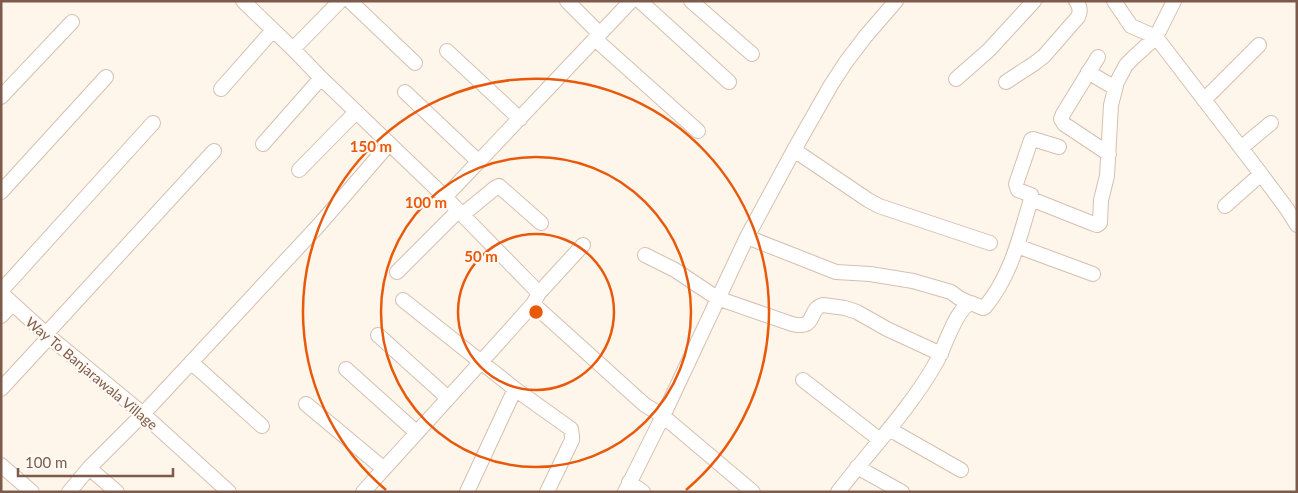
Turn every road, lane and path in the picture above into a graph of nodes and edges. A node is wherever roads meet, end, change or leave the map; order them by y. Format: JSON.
{"nodes":[{"id":1,"x":243,"y":1,"type":"edge"},
{"id":2,"x":340,"y":1,"type":"edge"},
{"id":3,"x":350,"y":1,"type":"edge"},
{"id":4,"x":567,"y":1,"type":"edge"},
{"id":5,"x":631,"y":1,"type":"edge"},
{"id":6,"x":640,"y":1,"type":"edge"},
{"id":7,"x":691,"y":1,"type":"edge"},
{"id":8,"x":896,"y":1,"type":"edge"},
{"id":9,"x":1034,"y":1,"type":"edge"},
{"id":10,"x":1076,"y":1,"type":"edge"},
{"id":11,"x":1114,"y":1,"type":"edge"},
{"id":12,"x":1174,"y":1,"type":"edge"},
{"id":13,"x":72,"y":22,"type":"dead end"},
{"id":14,"x":273,"y":30,"type":"junction"},
{"id":15,"x":598,"y":36,"type":"junction"},
{"id":16,"x":1156,"y":37,"type":"junction"},
{"id":17,"x":1259,"y":45,"type":"dead end"},
{"id":18,"x":293,"y":49,"type":"junction"},
{"id":19,"x":447,"y":51,"type":"dead end"},
{"id":20,"x":752,"y":54,"type":"dead end"},
{"id":21,"x":1098,"y":57,"type":"dead end"},
{"id":22,"x":415,"y":62,"type":"dead end"},
{"id":23,"x":1088,"y":72,"type":"junction"},
{"id":24,"x":106,"y":78,"type":"dead end"},
{"id":25,"x":321,"y":78,"type":"junction"},
{"id":26,"x":956,"y":80,"type":"dead end"},
{"id":27,"x":729,"y":82,"type":"dead end"},
{"id":28,"x":1006,"y":82,"type":"dead end"},
{"id":29,"x":1116,"y":88,"type":"junction"},
{"id":30,"x":221,"y":90,"type":"dead end"},
{"id":31,"x":404,"y":92,"type":"dead end"},
{"id":32,"x":1,"y":97,"type":"edge"},
{"id":33,"x":1204,"y":100,"type":"junction"},
{"id":34,"x":356,"y":112,"type":"junction"},
{"id":35,"x":520,"y":119,"type":"junction"},
{"id":36,"x":153,"y":123,"type":"dead end"},
{"id":37,"x":1271,"y":123,"type":"dead end"},
{"id":38,"x":698,"y":132,"type":"dead end"},
{"id":39,"x":263,"y":144,"type":"dead end"},
{"id":40,"x":389,"y":144,"type":"junction"},
{"id":41,"x":1059,"y":147,"type":"dead end"},
{"id":42,"x":1241,"y":148,"type":"junction"},
{"id":43,"x":794,"y":150,"type":"junction"},
{"id":44,"x":214,"y":151,"type":"dead end"},
{"id":45,"x":1109,"y":154,"type":"junction"},
{"id":46,"x":479,"y":162,"type":"junction"},
{"id":47,"x":299,"y":170,"type":"dead end"},
{"id":48,"x":1261,"y":174,"type":"junction"},
{"id":49,"x":1,"y":192,"type":"edge"},
{"id":50,"x":445,"y":198,"type":"junction"},
{"id":51,"x":1031,"y":199,"type":"junction"},
{"id":52,"x":1225,"y":206,"type":"dead end"},
{"id":53,"x":460,"y":213,"type":"junction"},
{"id":54,"x":541,"y":224,"type":"dead end"},
{"id":55,"x":1297,"y":225,"type":"edge"},
{"id":56,"x":747,"y":236,"type":"junction"},
{"id":57,"x":990,"y":243,"type":"dead end"},
{"id":58,"x":583,"y":245,"type":"dead end"},
{"id":59,"x":1016,"y":246,"type":"junction"},
{"id":60,"x":645,"y":255,"type":"dead end"},
{"id":61,"x":397,"y":272,"type":"dead end"},
{"id":62,"x":1093,"y":274,"type":"dead end"},
{"id":63,"x":1,"y":292,"type":"edge"},
{"id":64,"x":536,"y":298,"type":"junction"},
{"id":65,"x":717,"y":298,"type":"junction"},
{"id":66,"x":403,"y":300,"type":"dead end"},
{"id":67,"x":970,"y":303,"type":"junction"},
{"id":68,"x":12,"y":304,"type":"junction"},
{"id":69,"x":1,"y":316,"type":"edge"},
{"id":70,"x":378,"y":335,"type":"dead end"},
{"id":71,"x":48,"y":336,"type":"junction"},
{"id":72,"x":941,"y":354,"type":"junction"},
{"id":73,"x":482,"y":361,"type":"junction"},
{"id":74,"x":191,"y":362,"type":"junction"},
{"id":75,"x":346,"y":369,"type":"dead end"},
{"id":76,"x":803,"y":380,"type":"dead end"},
{"id":77,"x":1,"y":389,"type":"edge"},
{"id":78,"x":515,"y":389,"type":"junction"},
{"id":79,"x":448,"y":398,"type":"junction"},
{"id":80,"x":306,"y":404,"type":"dead end"},
{"id":81,"x":143,"y":414,"type":"junction"},
{"id":82,"x":663,"y":416,"type":"junction"},
{"id":83,"x":262,"y":426,"type":"dead end"},
{"id":84,"x":889,"y":429,"type":"junction"},
{"id":85,"x":416,"y":432,"type":"junction"},
{"id":86,"x":880,"y":440,"type":"junction"},
{"id":87,"x":1,"y":465,"type":"edge"},
{"id":88,"x":857,"y":467,"type":"junction"},
{"id":89,"x":90,"y":468,"type":"junction"},
{"id":90,"x":384,"y":468,"type":"junction"},
{"id":91,"x":961,"y":470,"type":"dead end"},
{"id":92,"x":627,"y":487,"type":"edge"},
{"id":93,"x":32,"y":492,"type":"edge"},
{"id":94,"x":69,"y":492,"type":"edge"},
{"id":95,"x":117,"y":492,"type":"edge"},
{"id":96,"x":229,"y":492,"type":"edge"},
{"id":97,"x":363,"y":492,"type":"edge"},
{"id":98,"x":468,"y":492,"type":"edge"},
{"id":99,"x":547,"y":492,"type":"edge"},
{"id":100,"x":643,"y":492,"type":"edge"},
{"id":101,"x":753,"y":492,"type":"edge"},
{"id":102,"x":838,"y":492,"type":"edge"},
{"id":103,"x":902,"y":492,"type":"edge"}],
"edges":[{"from":1,"to":14,"type":"street"},
{"from":2,"to":18,"type":"street"},
{"from":3,"to":22,"type":"street"},
{"from":4,"to":15,"type":"street"},
{"from":5,"to":15,"type":"street"},
{"from":6,"to":27,"type":"street"},
{"from":7,"to":20,"type":"street"},
{"from":8,"to":43,"type":"street"},
{"from":9,"to":26,"type":"street"},
{"from":10,"to":28,"type":"street"},
{"from":11,"to":16,"type":"street"},
{"from":12,"to":16,"type":"street"},
{"from":13,"to":32,"type":"street"},
{"from":14,"to":18,"type":"street"},
{"from":14,"to":30,"type":"street"},
{"from":15,"to":35,"type":"street"},
{"from":15,"to":38,"type":"street"},
{"from":16,"to":29,"type":"street"},
{"from":16,"to":33,"type":"street"},
{"from":17,"to":33,"type":"street"},
{"from":18,"to":25,"type":"street"},
{"from":19,"to":35,"type":"street"},
{"from":21,"to":23,"type":"street"},
{"from":23,"to":29,"type":"street"},
{"from":23,"to":45,"type":"street"},
{"from":24,"to":49,"type":"street"},
{"from":25,"to":34,"type":"street"},
{"from":25,"to":39,"type":"street"},
{"from":29,"to":45,"type":"street"},
{"from":31,"to":46,"type":"street"},
{"from":33,"to":42,"type":"street"},
{"from":34,"to":40,"type":"street"},
{"from":34,"to":47,"type":"street"},
{"from":35,"to":46,"type":"street"},
{"from":36,"to":63,"type":"street"},
{"from":37,"to":42,"type":"street"},
{"from":40,"to":50,"type":"street"},
{"from":40,"to":74,"type":"street"},
{"from":41,"to":51,"type":"street"},
{"from":42,"to":48,"type":"street"},
{"from":43,"to":56,"type":"street"},
{"from":43,"to":57,"type":"street"},
{"from":44,"to":71,"type":"street"},
{"from":45,"to":51,"type":"street"},
{"from":46,"to":50,"type":"street"},
{"from":48,"to":52,"type":"street"},
{"from":48,"to":55,"type":"street"},
{"from":50,"to":53,"type":"street"},
{"from":51,"to":59,"type":"street"},
{"from":53,"to":54,"type":"street"},
{"from":53,"to":61,"type":"street"},
{"from":53,"to":64,"type":"street"},
{"from":56,"to":65,"type":"street"},
{"from":56,"to":67,"type":"street"},
{"from":58,"to":64,"type":"street"},
{"from":59,"to":62,"type":"street"},
{"from":59,"to":67,"type":"street"},
{"from":60,"to":65,"type":"street"},
{"from":63,"to":68,"type":"street","name":"Way To Banjarawala Village"},
{"from":64,"to":73,"type":"street"},
{"from":64,"to":82,"type":"street"},
{"from":65,"to":72,"type":"street"},
{"from":65,"to":82,"type":"street"},
{"from":66,"to":73,"type":"street"},
{"from":67,"to":72,"type":"street"},
{"from":68,"to":69,"type":"street"},
{"from":68,"to":71,"type":"street","name":"Way To Banjarawala Village"},
{"from":70,"to":79,"type":"street"},
{"from":71,"to":77,"type":"street"},
{"from":71,"to":81,"type":"street","name":"Way To Banjarawala Village"},
{"from":72,"to":84,"type":"street"},
{"from":73,"to":78,"type":"street"},
{"from":73,"to":79,"type":"street"},
{"from":74,"to":81,"type":"street"},
{"from":74,"to":83,"type":"street"},
{"from":75,"to":85,"type":"street"},
{"from":76,"to":86,"type":"street"},
{"from":78,"to":98,"type":"street"},
{"from":78,"to":99,"type":"street"},
{"from":79,"to":85,"type":"street"},
{"from":80,"to":90,"type":"street"},
{"from":81,"to":89,"type":"street"},
{"from":81,"to":96,"type":"street","name":"Way To Banjarawala Village"},
{"from":82,"to":92,"type":"street"},
{"from":82,"to":101,"type":"street"},
{"from":84,"to":86,"type":"street"},
{"from":84,"to":91,"type":"street"},
{"from":85,"to":90,"type":"street"},
{"from":86,"to":88,"type":"street"},
{"from":87,"to":93,"type":"street"},
{"from":88,"to":102,"type":"street"},
{"from":88,"to":103,"type":"street"},
{"from":89,"to":94,"type":"street"},
{"from":89,"to":95,"type":"street"},
{"from":90,"to":97,"type":"street"},
{"from":92,"to":100,"type":"street"}]}
